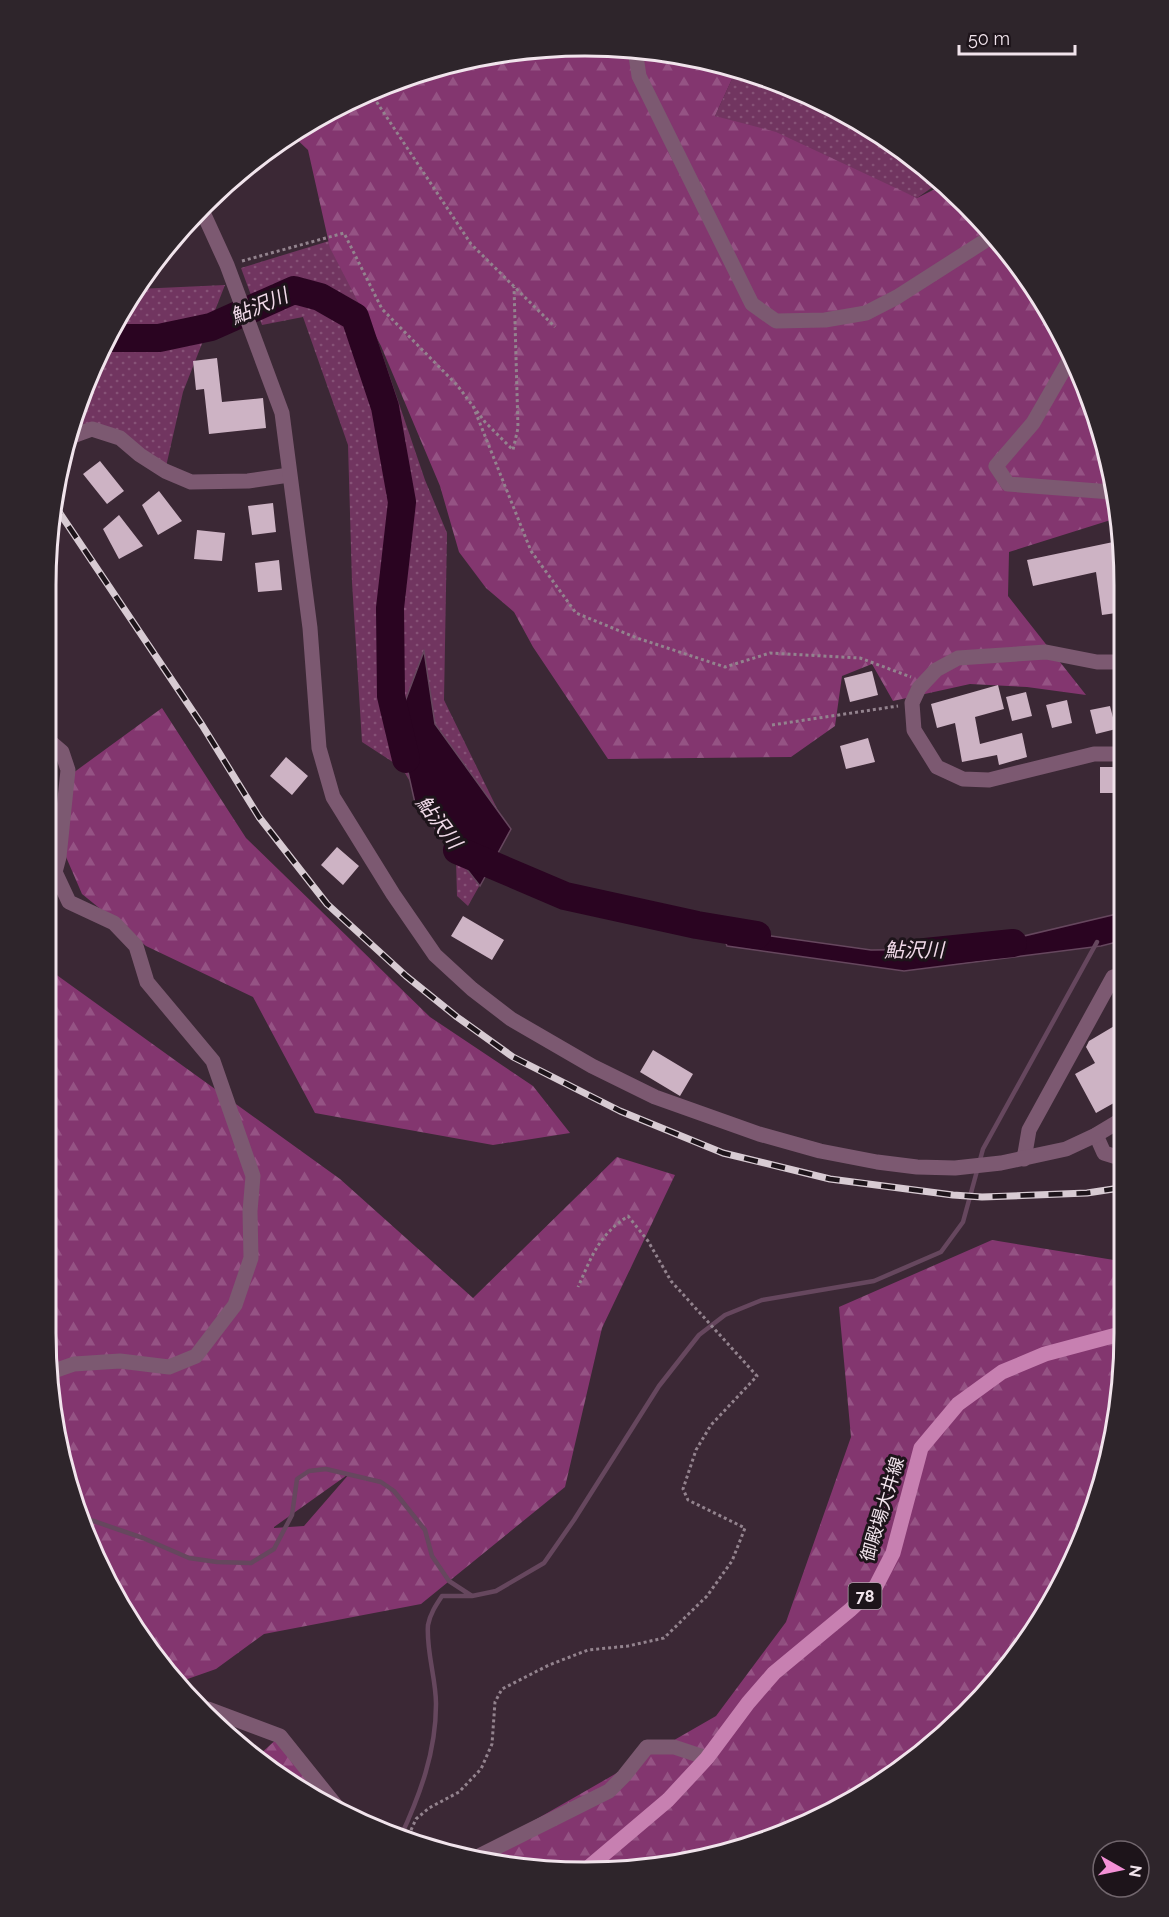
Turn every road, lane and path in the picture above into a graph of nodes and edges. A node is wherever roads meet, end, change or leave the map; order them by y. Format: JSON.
{"nodes":[{"id":1,"x":636,"y":58,"type":"edge"},
{"id":2,"x":375,"y":99,"type":"edge"},
{"id":3,"x":205,"y":216,"type":"edge"},
{"id":4,"x":986,"y":240,"type":"edge"},
{"id":5,"x":227,"y":265,"type":"junction"},
{"id":6,"x":514,"y":287,"type":"junction"},
{"id":7,"x":555,"y":327,"type":"dead end"},
{"id":8,"x":1066,"y":366,"type":"edge"},
{"id":9,"x":473,"y":406,"type":"junction"},
{"id":10,"x":78,"y":434,"type":"edge"},
{"id":11,"x":289,"y":475,"type":"junction"},
{"id":12,"x":1105,"y":492,"type":"edge"},
{"id":13,"x":1114,"y":662,"type":"edge"},
{"id":14,"x":919,"y":680,"type":"dead end"},
{"id":15,"x":912,"y":703,"type":"junction"},
{"id":16,"x":772,"y":725,"type":"dead end"},
{"id":17,"x":56,"y":747,"type":"edge"},
{"id":18,"x":1114,"y":754,"type":"edge"},
{"id":19,"x":56,"y":868,"type":"edge"},
{"id":20,"x":56,"y":874,"type":"edge"},
{"id":21,"x":1114,"y":977,"type":"edge"},
{"id":22,"x":1114,"y":1124,"type":"edge"},
{"id":23,"x":1096,"y":1135,"type":"junction"},
{"id":24,"x":1114,"y":1156,"type":"edge"},
{"id":25,"x":1024,"y":1159,"type":"junction"},
{"id":26,"x":579,"y":1287,"type":"dead end"},
{"id":27,"x":1114,"y":1336,"type":"edge"},
{"id":28,"x":57,"y":1370,"type":"edge"},
{"id":29,"x":215,"y":1712,"type":"edge"},
{"id":30,"x":707,"y":1758,"type":"junction"},
{"id":31,"x":327,"y":1795,"type":"edge"},
{"id":32,"x":411,"y":1832,"type":"edge"},
{"id":33,"x":487,"y":1852,"type":"edge"},
{"id":34,"x":596,"y":1861,"type":"edge"}],
"edges":[{"from":1,"to":4,"type":"street"},
{"from":2,"to":6,"type":"path"},
{"from":3,"to":5,"type":"street"},
{"from":5,"to":9,"type":"path"},
{"from":5,"to":11,"type":"street"},
{"from":6,"to":7,"type":"path"},
{"from":6,"to":9,"type":"path"},
{"from":8,"to":12,"type":"street"},
{"from":9,"to":14,"type":"path"},
{"from":10,"to":11,"type":"street"},
{"from":11,"to":25,"type":"street"},
{"from":13,"to":15,"type":"street"},
{"from":15,"to":16,"type":"path"},
{"from":15,"to":18,"type":"street"},
{"from":17,"to":19,"type":"street"},
{"from":20,"to":28,"type":"street"},
{"from":21,"to":25,"type":"street"},
{"from":22,"to":23,"type":"street"},
{"from":23,"to":24,"type":"street"},
{"from":23,"to":25,"type":"street"},
{"from":26,"to":32,"type":"path"},
{"from":27,"to":30,"type":"main road","name":"御殿場大井線","number":"78"},
{"from":29,"to":31,"type":"street"},
{"from":30,"to":33,"type":"street"},
{"from":30,"to":34,"type":"main road","name":"御殿場大井線","number":"78"}]}
